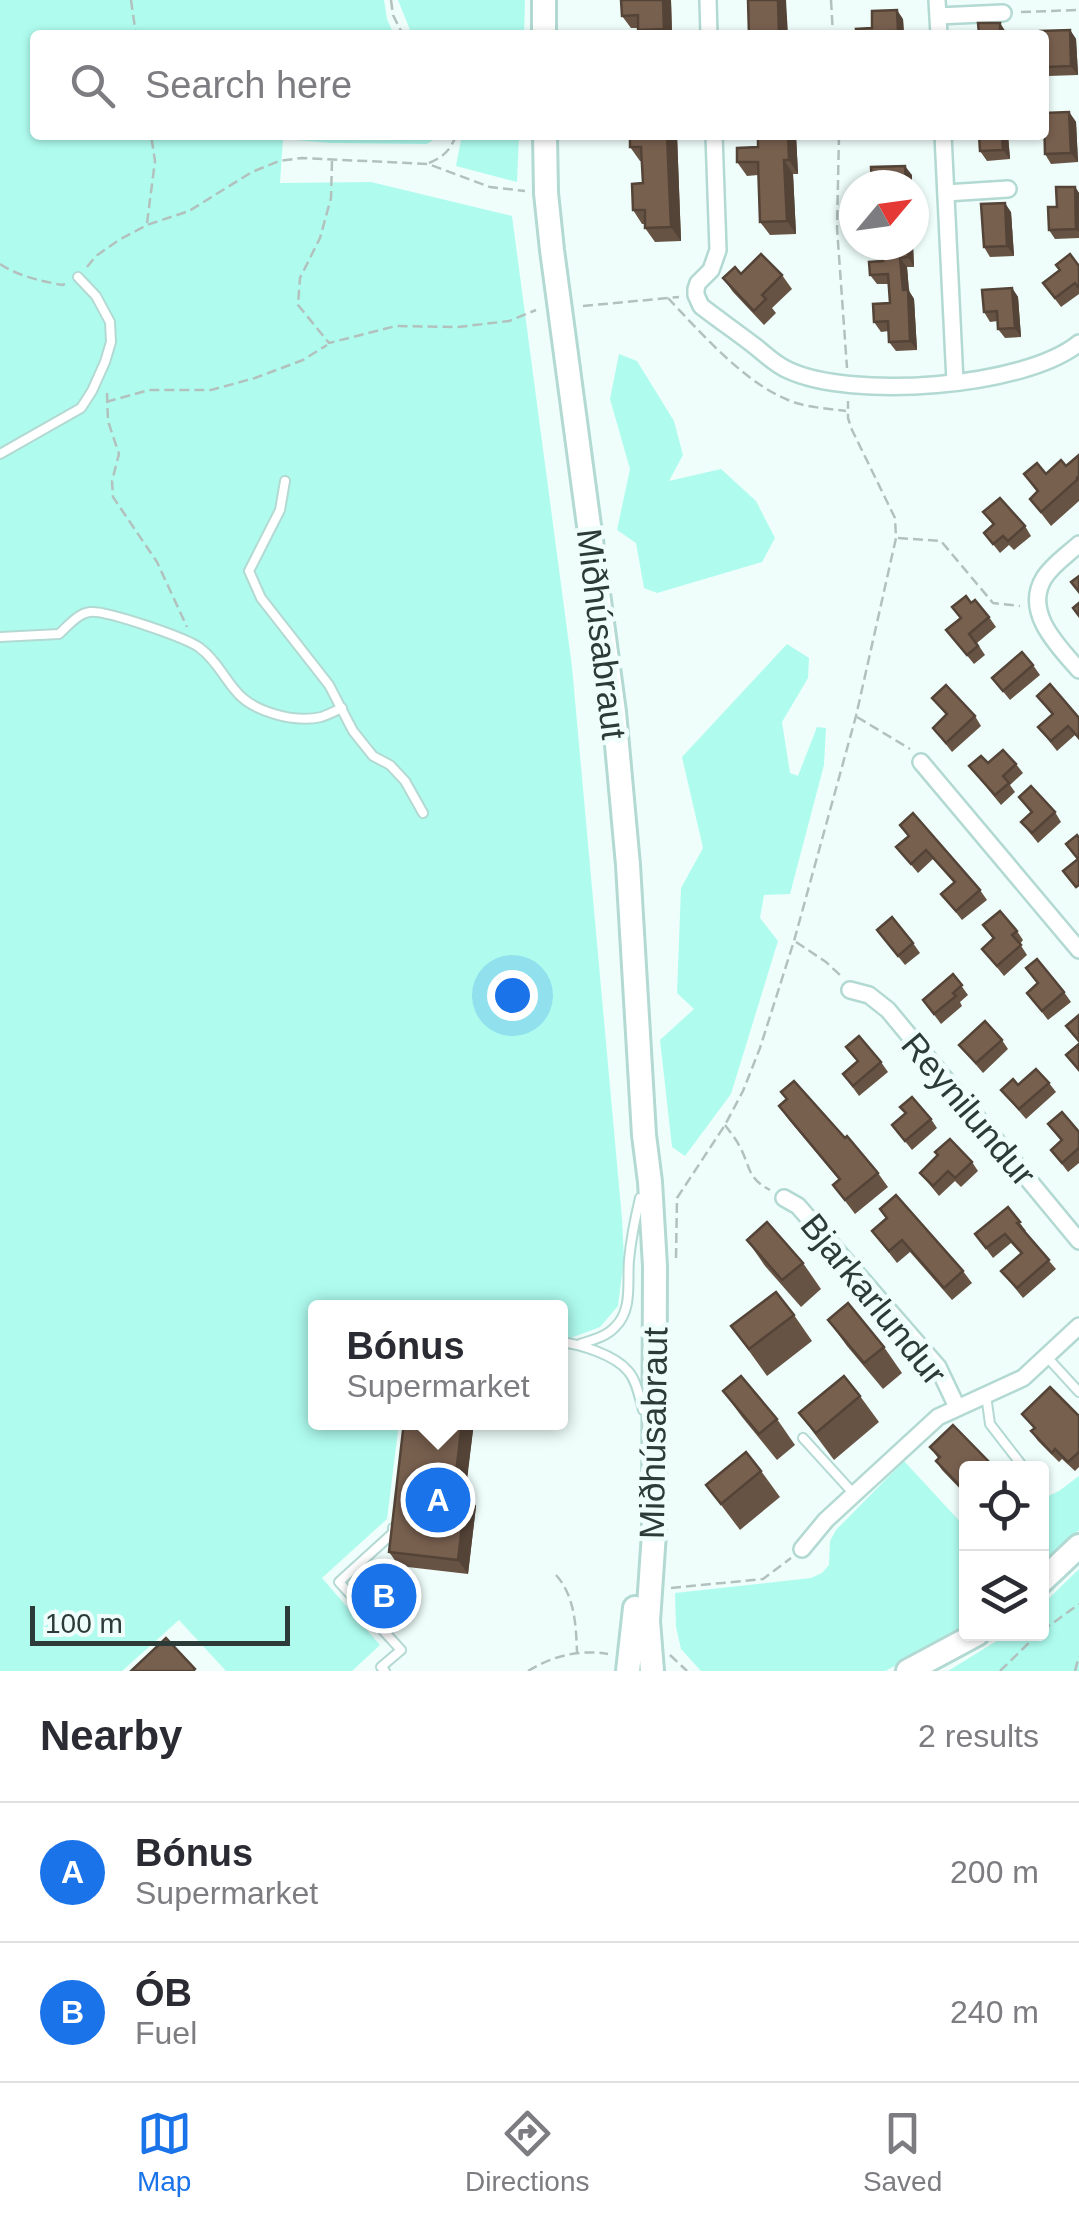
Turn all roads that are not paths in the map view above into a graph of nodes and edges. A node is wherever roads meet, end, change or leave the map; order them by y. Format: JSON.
{"nodes":[{"id":1,"x":544,"y":0,"type":"edge"},
{"id":2,"x":708,"y":0,"type":"edge"},
{"id":3,"x":938,"y":8,"type":"edge"},
{"id":4,"x":1003,"y":13,"type":"road end"},
{"id":5,"x":544,"y":30,"type":"edge"},
{"id":6,"x":710,"y":30,"type":"edge"},
{"id":7,"x":546,"y":140,"type":"edge"},
{"id":8,"x":714,"y":140,"type":"edge"},
{"id":9,"x":943,"y":140,"type":"edge"},
{"id":10,"x":1008,"y":189,"type":"dead end"},
{"id":11,"x":946,"y":193,"type":"junction"},
{"id":12,"x":78,"y":277,"type":"road end"},
{"id":13,"x":1079,"y":343,"type":"edge"},
{"id":14,"x":955,"y":382,"type":"junction"},
{"id":15,"x":0,"y":454,"type":"edge"},
{"id":16,"x":285,"y":481,"type":"dead end"},
{"id":17,"x":1079,"y":544,"type":"edge"},
{"id":18,"x":0,"y":637,"type":"edge"},
{"id":19,"x":1079,"y":670,"type":"edge"},
{"id":20,"x":342,"y":708,"type":"junction"},
{"id":21,"x":921,"y":762,"type":"road end"},
{"id":22,"x":423,"y":813,"type":"dead end"},
{"id":23,"x":1079,"y":950,"type":"edge"},
{"id":24,"x":850,"y":990,"type":"road end"},
{"id":25,"x":644,"y":1135,"type":"junction"},
{"id":26,"x":640,"y":1198,"type":"junction"},
{"id":27,"x":784,"y":1198,"type":"road end"},
{"id":28,"x":1079,"y":1241,"type":"edge"},
{"id":29,"x":1079,"y":1326,"type":"edge"},
{"id":30,"x":568,"y":1343,"type":"edge"},
{"id":31,"x":580,"y":1344,"type":"junction"},
{"id":32,"x":1047,"y":1357,"type":"junction"},
{"id":33,"x":1079,"y":1392,"type":"edge"},
{"id":34,"x":986,"y":1393,"type":"junction"},
{"id":35,"x":957,"y":1407,"type":"junction"},
{"id":36,"x":642,"y":1410,"type":"junction"},
{"id":37,"x":803,"y":1438,"type":"edge"},
{"id":38,"x":1019,"y":1461,"type":"edge"},
{"id":39,"x":855,"y":1494,"type":"junction"},
{"id":40,"x":396,"y":1514,"type":"edge"},
{"id":41,"x":1079,"y":1546,"type":"edge"},
{"id":42,"x":802,"y":1550,"type":"road end"},
{"id":43,"x":1049,"y":1574,"type":"edge"},
{"id":44,"x":963,"y":1641,"type":"edge"},
{"id":45,"x":620,"y":1663,"type":"edge"},
{"id":46,"x":385,"y":1671,"type":"edge"},
{"id":47,"x":652,"y":1671,"type":"edge"},
{"id":48,"x":908,"y":1671,"type":"edge"}],
"edges":[{"from":1,"to":5,"type":"street"},
{"from":2,"to":6,"type":"street"},
{"from":3,"to":4,"type":"street"},
{"from":7,"to":25,"type":"street","name":"Miðhúsabraut"},
{"from":8,"to":14,"type":"street"},
{"from":9,"to":11,"type":"street"},
{"from":10,"to":11,"type":"street"},
{"from":11,"to":14,"type":"street"},
{"from":12,"to":15,"type":"lane"},
{"from":13,"to":14,"type":"street"},
{"from":16,"to":20,"type":"lane"},
{"from":17,"to":19,"type":"street"},
{"from":18,"to":20,"type":"lane"},
{"from":20,"to":22,"type":"lane"},
{"from":21,"to":23,"type":"street"},
{"from":24,"to":28,"type":"street","name":"Reynilundur"},
{"from":25,"to":26,"type":"street","name":"Miðhúsabraut"},
{"from":25,"to":47,"type":"street","name":"Miðhúsabraut"},
{"from":26,"to":31,"type":"lane"},
{"from":26,"to":36,"type":"street","name":"Miðhúsabraut"},
{"from":27,"to":35,"type":"street","name":"Bjarkarlundur"},
{"from":29,"to":32,"type":"street"},
{"from":30,"to":31,"type":"lane"},
{"from":31,"to":36,"type":"lane"},
{"from":32,"to":33,"type":"lane"},
{"from":32,"to":34,"type":"street"},
{"from":34,"to":35,"type":"street"},
{"from":34,"to":38,"type":"lane"},
{"from":35,"to":39,"type":"street"},
{"from":36,"to":45,"type":"street","name":"Miðhúsabraut"},
{"from":37,"to":39,"type":"lane"},
{"from":39,"to":42,"type":"street"},
{"from":40,"to":46,"type":"lane"},
{"from":41,"to":43,"type":"street"},
{"from":44,"to":48,"type":"street"}]}
